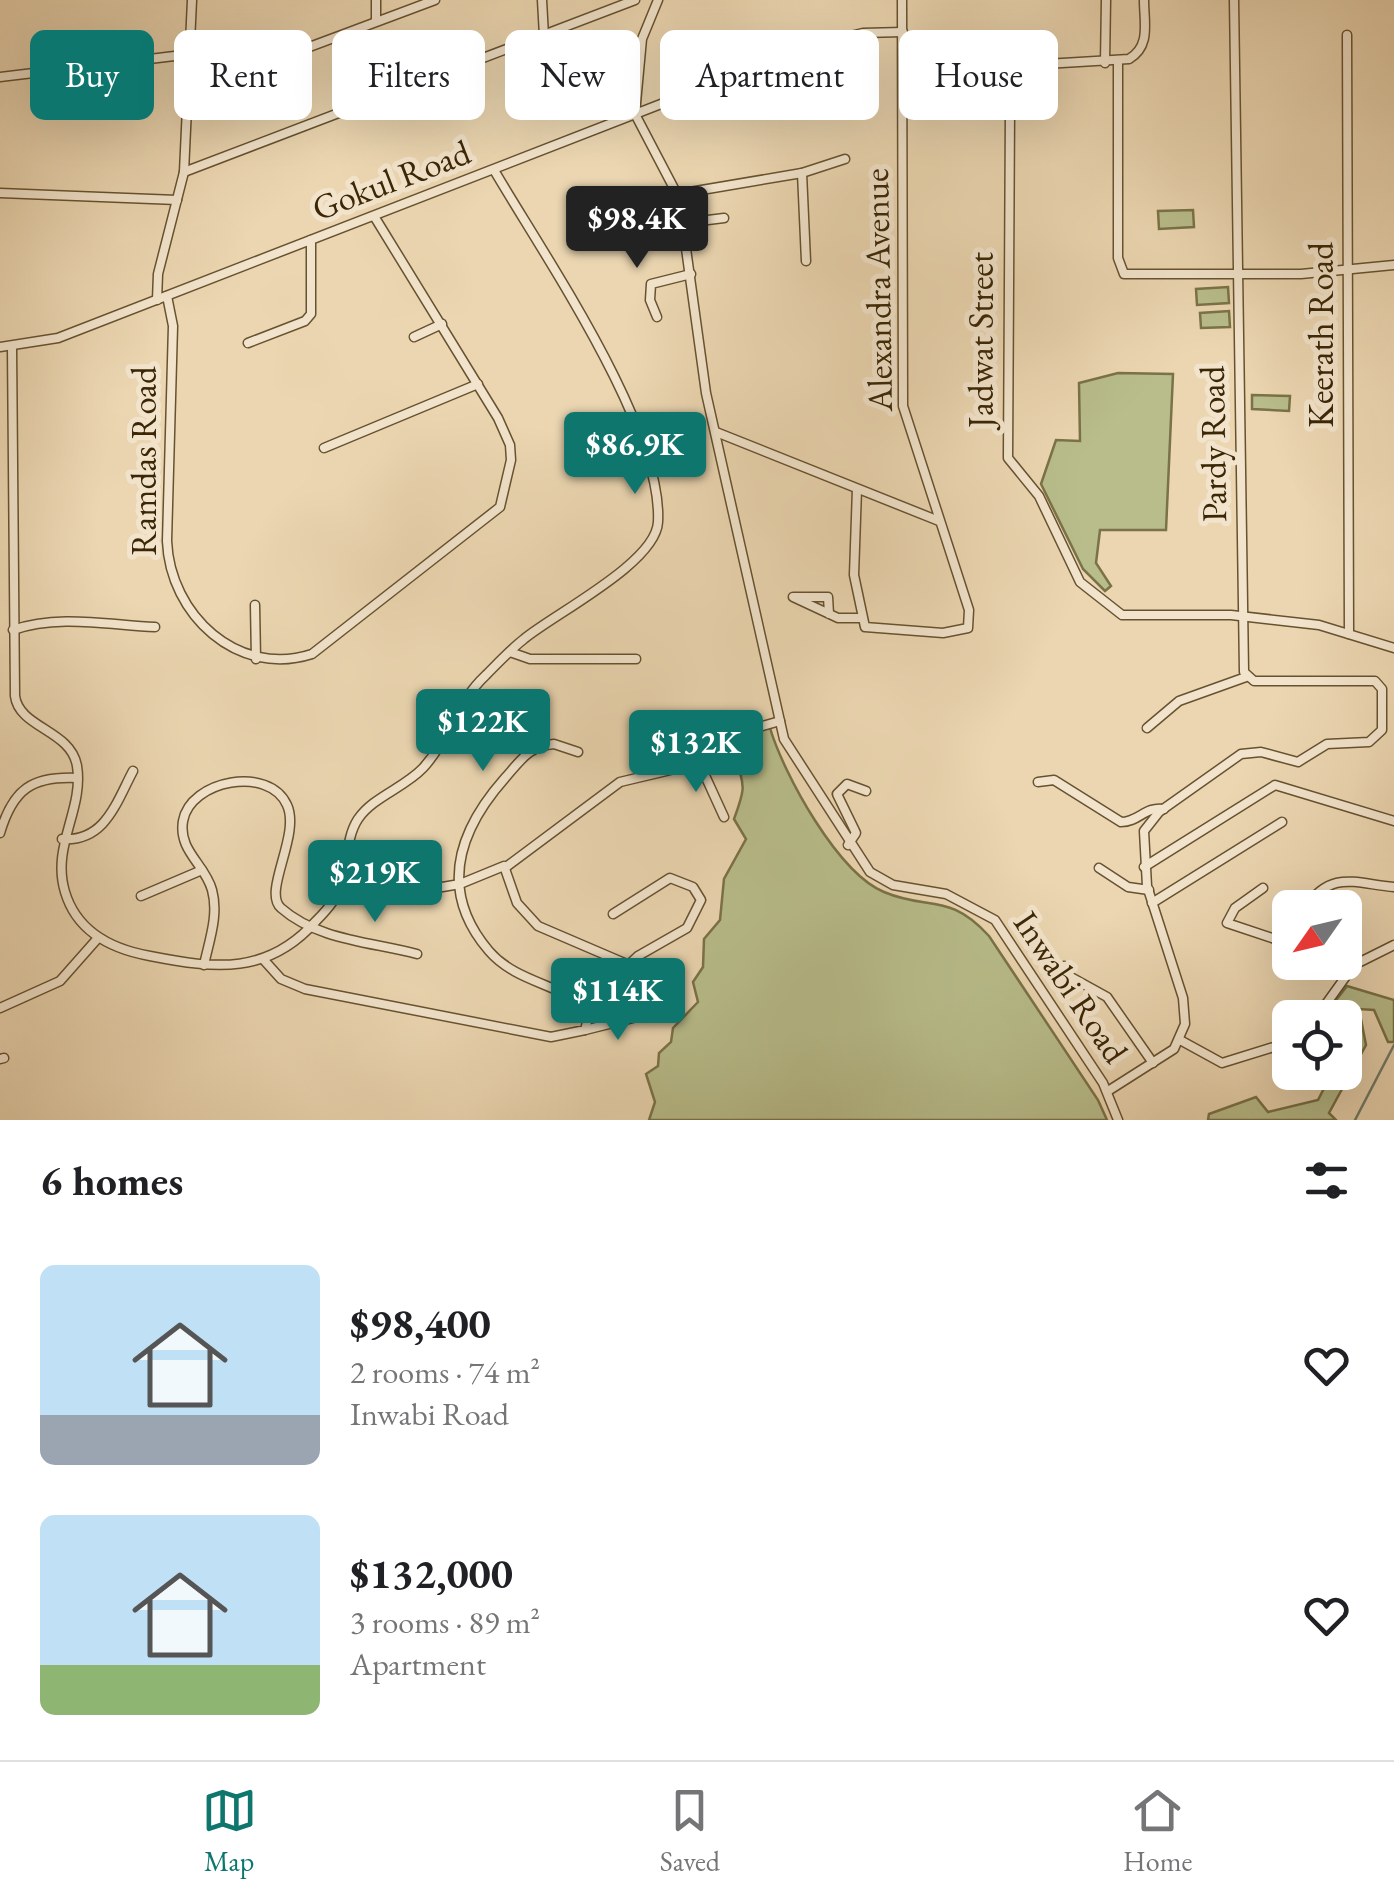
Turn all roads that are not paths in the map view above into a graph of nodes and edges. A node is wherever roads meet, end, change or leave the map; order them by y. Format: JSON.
{"nodes":[{"id":1,"x":192,"y":0,"type":"edge"},
{"id":2,"x":376,"y":0,"type":"edge"},
{"id":3,"x":435,"y":0,"type":"edge"},
{"id":4,"x":542,"y":0,"type":"edge"},
{"id":5,"x":635,"y":0,"type":"edge"},
{"id":6,"x":655,"y":0,"type":"edge"},
{"id":7,"x":902,"y":0,"type":"edge"},
{"id":8,"x":1106,"y":0,"type":"edge"},
{"id":9,"x":1144,"y":0,"type":"edge"},
{"id":10,"x":1234,"y":0,"type":"edge"},
{"id":11,"x":376,"y":21,"type":"junction"},
{"id":12,"x":191,"y":30,"type":"edge"},
{"id":13,"x":544,"y":30,"type":"edge"},
{"id":14,"x":559,"y":30,"type":"edge"},
{"id":15,"x":903,"y":30,"type":"edge"},
{"id":16,"x":899,"y":32,"type":"edge"},
{"id":17,"x":1347,"y":35,"type":"dead end"},
{"id":18,"x":312,"y":45,"type":"edge"},
{"id":19,"x":505,"y":51,"type":"edge"},
{"id":20,"x":174,"y":56,"type":"edge"},
{"id":21,"x":640,"y":61,"type":"edge"},
{"id":22,"x":1105,"y":62,"type":"junction"},
{"id":23,"x":1118,"y":62,"type":"junction"},
{"id":24,"x":1058,"y":64,"type":"edge"},
{"id":25,"x":0,"y":77,"type":"edge"},
{"id":26,"x":640,"y":112,"type":"edge"},
{"id":27,"x":187,"y":120,"type":"edge"},
{"id":28,"x":620,"y":120,"type":"edge"},
{"id":29,"x":638,"y":120,"type":"edge"},
{"id":30,"x":903,"y":120,"type":"edge"},
{"id":31,"x":1010,"y":120,"type":"edge"},
{"id":32,"x":845,"y":159,"type":"dead end"},
{"id":33,"x":494,"y":170,"type":"junction"},
{"id":34,"x":184,"y":172,"type":"junction"},
{"id":35,"x":802,"y":173,"type":"junction"},
{"id":36,"x":0,"y":193,"type":"edge"},
{"id":37,"x":678,"y":194,"type":"junction"},
{"id":38,"x":177,"y":200,"type":"junction"},
{"id":39,"x":374,"y":216,"type":"junction"},
{"id":40,"x":724,"y":218,"type":"dead end"},
{"id":41,"x":684,"y":223,"type":"junction"},
{"id":42,"x":311,"y":240,"type":"junction"},
{"id":43,"x":806,"y":261,"type":"dead end"},
{"id":44,"x":1394,"y":266,"type":"edge"},
{"id":45,"x":1348,"y":269,"type":"junction"},
{"id":46,"x":1238,"y":273,"type":"junction"},
{"id":47,"x":691,"y":274,"type":"junction"},
{"id":48,"x":162,"y":298,"type":"junction"},
{"id":49,"x":657,"y":317,"type":"dead end"},
{"id":50,"x":442,"y":324,"type":"junction"},
{"id":51,"x":414,"y":337,"type":"dead end"},
{"id":52,"x":248,"y":344,"type":"dead end"},
{"id":53,"x":0,"y":347,"type":"edge"},
{"id":54,"x":12,"y":347,"type":"junction"},
{"id":55,"x":478,"y":384,"type":"junction"},
{"id":56,"x":715,"y":432,"type":"junction"},
{"id":57,"x":324,"y":448,"type":"dead end"},
{"id":58,"x":857,"y":489,"type":"junction"},
{"id":59,"x":939,"y":520,"type":"junction"},
{"id":60,"x":255,"y":605,"type":"dead end"},
{"id":61,"x":830,"y":614,"type":"junction"},
{"id":62,"x":860,"y":618,"type":"junction"},
{"id":63,"x":1243,"y":618,"type":"junction"},
{"id":64,"x":155,"y":627,"type":"dead end"},
{"id":65,"x":14,"y":630,"type":"junction"},
{"id":66,"x":1350,"y":634,"type":"junction"},
{"id":67,"x":1394,"y":648,"type":"edge"},
{"id":68,"x":510,"y":652,"type":"junction"},
{"id":69,"x":636,"y":658,"type":"dead end"},
{"id":70,"x":256,"y":659,"type":"junction"},
{"id":71,"x":1246,"y":677,"type":"junction"},
{"id":72,"x":780,"y":721,"type":"junction"},
{"id":73,"x":1147,"y":728,"type":"dead end"},
{"id":74,"x":578,"y":752,"type":"dead end"},
{"id":75,"x":698,"y":758,"type":"junction"},
{"id":76,"x":133,"y":770,"type":"dead end"},
{"id":77,"x":77,"y":778,"type":"junction"},
{"id":78,"x":1038,"y":782,"type":"dead end"},
{"id":79,"x":866,"y":791,"type":"dead end"},
{"id":80,"x":1164,"y":809,"type":"junction"},
{"id":81,"x":724,"y":817,"type":"dead end"},
{"id":82,"x":1394,"y":821,"type":"edge"},
{"id":83,"x":1282,"y":822,"type":"dead end"},
{"id":84,"x":0,"y":833,"type":"edge"},
{"id":85,"x":62,"y":839,"type":"junction"},
{"id":86,"x":848,"y":845,"type":"junction"},
{"id":87,"x":506,"y":867,"type":"junction"},
{"id":88,"x":1144,"y":867,"type":"junction"},
{"id":89,"x":1099,"y":868,"type":"dead end"},
{"id":90,"x":202,"y":870,"type":"junction"},
{"id":91,"x":342,"y":883,"type":"junction"},
{"id":92,"x":460,"y":884,"type":"junction"},
{"id":93,"x":1394,"y":887,"type":"edge"},
{"id":94,"x":1263,"y":888,"type":"dead end"},
{"id":95,"x":1148,"y":890,"type":"junction"},
{"id":96,"x":1320,"y":890,"type":"edge"},
{"id":97,"x":142,"y":896,"type":"dead end"},
{"id":98,"x":1152,"y":903,"type":"junction"},
{"id":99,"x":614,"y":914,"type":"dead end"},
{"id":100,"x":312,"y":926,"type":"junction"},
{"id":101,"x":98,"y":938,"type":"junction"},
{"id":102,"x":1272,"y":938,"type":"edge"},
{"id":103,"x":1394,"y":945,"type":"edge"},
{"id":104,"x":417,"y":954,"type":"dead end"},
{"id":105,"x":1362,"y":958,"type":"edge"},
{"id":106,"x":264,"y":960,"type":"junction"},
{"id":107,"x":204,"y":965,"type":"junction"},
{"id":108,"x":629,"y":965,"type":"junction"},
{"id":109,"x":1064,"y":966,"type":"dead end"},
{"id":110,"x":586,"y":1006,"type":"junction"},
{"id":111,"x":0,"y":1007,"type":"edge"},
{"id":112,"x":644,"y":1015,"type":"dead end"},
{"id":113,"x":585,"y":1030,"type":"junction"},
{"id":114,"x":1180,"y":1040,"type":"junction"},
{"id":115,"x":1272,"y":1048,"type":"edge"},
{"id":116,"x":1153,"y":1063,"type":"junction"},
{"id":117,"x":1108,"y":1091,"type":"junction"},
{"id":118,"x":1118,"y":1120,"type":"edge"}],
"edges":[{"from":1,"to":12,"type":"street","name":"Ramdas Road"},
{"from":2,"to":11,"type":"street"},
{"from":3,"to":11,"type":"street"},
{"from":4,"to":13,"type":"street"},
{"from":5,"to":14,"type":"street"},
{"from":6,"to":21,"type":"street"},
{"from":7,"to":15,"type":"street","name":"Alexandra Avenue"},
{"from":8,"to":22,"type":"street"},
{"from":9,"to":23,"type":"street"},
{"from":10,"to":46,"type":"street","name":"Pardy Road"},
{"from":11,"to":18,"type":"street"},
{"from":16,"to":26,"type":"street","name":"Gokul Road"},
{"from":17,"to":45,"type":"street","name":"Keerath Road"},
{"from":19,"to":34,"type":"street"},
{"from":20,"to":25,"type":"street"},
{"from":22,"to":23,"type":"street"},
{"from":22,"to":24,"type":"street"},
{"from":23,"to":46,"type":"street"},
{"from":27,"to":34,"type":"street","name":"Ramdas Road"},
{"from":28,"to":33,"type":"street","name":"Gokul Road"},
{"from":29,"to":37,"type":"street","name":"Inwabi Road"},
{"from":30,"to":59,"type":"street","name":"Alexandra Avenue"},
{"from":31,"to":63,"type":"street","name":"Jadwat Street"},
{"from":32,"to":35,"type":"street"},
{"from":33,"to":39,"type":"street","name":"Gokul Road"},
{"from":33,"to":68,"type":"street"},
{"from":34,"to":38,"type":"street","name":"Ramdas Road"},
{"from":35,"to":37,"type":"street"},
{"from":35,"to":43,"type":"street"},
{"from":36,"to":38,"type":"street"},
{"from":37,"to":41,"type":"street","name":"Inwabi Road"},
{"from":38,"to":48,"type":"street","name":"Ramdas Road"},
{"from":39,"to":42,"type":"street","name":"Gokul Road"},
{"from":39,"to":50,"type":"street"},
{"from":40,"to":41,"type":"street"},
{"from":41,"to":47,"type":"street","name":"Inwabi Road"},
{"from":42,"to":48,"type":"street","name":"Gokul Road"},
{"from":42,"to":52,"type":"street"},
{"from":44,"to":45,"type":"street"},
{"from":45,"to":46,"type":"street"},
{"from":45,"to":66,"type":"street","name":"Keerath Road"},
{"from":46,"to":63,"type":"street","name":"Pardy Road"},
{"from":47,"to":49,"type":"street"},
{"from":47,"to":56,"type":"street","name":"Inwabi Road"},
{"from":48,"to":54,"type":"street","name":"Gokul Road"},
{"from":48,"to":70,"type":"street","name":"Ramdas Road"},
{"from":50,"to":51,"type":"street"},
{"from":50,"to":55,"type":"street"},
{"from":53,"to":54,"type":"street","name":"Gokul Road"},
{"from":54,"to":65,"type":"street"},
{"from":55,"to":57,"type":"street"},
{"from":55,"to":70,"type":"street"},
{"from":56,"to":58,"type":"street"},
{"from":56,"to":72,"type":"street","name":"Inwabi Road"},
{"from":58,"to":59,"type":"street"},
{"from":58,"to":62,"type":"street"},
{"from":59,"to":62,"type":"street","name":"Alexandra Avenue"},
{"from":60,"to":70,"type":"street"},
{"from":61,"to":61,"type":"street"},
{"from":61,"to":62,"type":"street"},
{"from":63,"to":66,"type":"street"},
{"from":63,"to":71,"type":"street","name":"Pardy Road"},
{"from":64,"to":65,"type":"street"},
{"from":65,"to":77,"type":"street"},
{"from":66,"to":67,"type":"street"},
{"from":68,"to":69,"type":"street"},
{"from":68,"to":91,"type":"street"},
{"from":71,"to":73,"type":"street"},
{"from":71,"to":80,"type":"street"},
{"from":72,"to":75,"type":"street"},
{"from":72,"to":86,"type":"street","name":"Inwabi Road"},
{"from":74,"to":92,"type":"street"},
{"from":75,"to":81,"type":"street"},
{"from":75,"to":87,"type":"street"},
{"from":76,"to":85,"type":"street"},
{"from":77,"to":84,"type":"street"},
{"from":77,"to":85,"type":"street"},
{"from":78,"to":80,"type":"street"},
{"from":79,"to":86,"type":"street"},
{"from":80,"to":88,"type":"street"},
{"from":82,"to":88,"type":"street"},
{"from":83,"to":98,"type":"street"},
{"from":85,"to":101,"type":"street"},
{"from":86,"to":117,"type":"street","name":"Inwabi Road"},
{"from":87,"to":92,"type":"street"},
{"from":87,"to":108,"type":"street"},
{"from":88,"to":95,"type":"street"},
{"from":89,"to":95,"type":"street"},
{"from":90,"to":97,"type":"street"},
{"from":90,"to":100,"type":"street"},
{"from":90,"to":107,"type":"street"},
{"from":91,"to":92,"type":"street"},
{"from":91,"to":100,"type":"street"},
{"from":92,"to":110,"type":"street"},
{"from":93,"to":96,"type":"street"},
{"from":94,"to":102,"type":"street"},
{"from":95,"to":98,"type":"street"},
{"from":98,"to":114,"type":"street"},
{"from":99,"to":108,"type":"street"},
{"from":100,"to":104,"type":"street"},
{"from":100,"to":106,"type":"street"},
{"from":101,"to":107,"type":"street"},
{"from":101,"to":111,"type":"street"},
{"from":103,"to":105,"type":"street"},
{"from":106,"to":107,"type":"street"},
{"from":106,"to":113,"type":"street"},
{"from":108,"to":110,"type":"street"},
{"from":109,"to":116,"type":"street"},
{"from":110,"to":113,"type":"street"},
{"from":112,"to":113,"type":"street"},
{"from":114,"to":115,"type":"street"},
{"from":114,"to":116,"type":"street"},
{"from":116,"to":117,"type":"street"},
{"from":117,"to":118,"type":"street","name":"Inwabi Road"}]}
